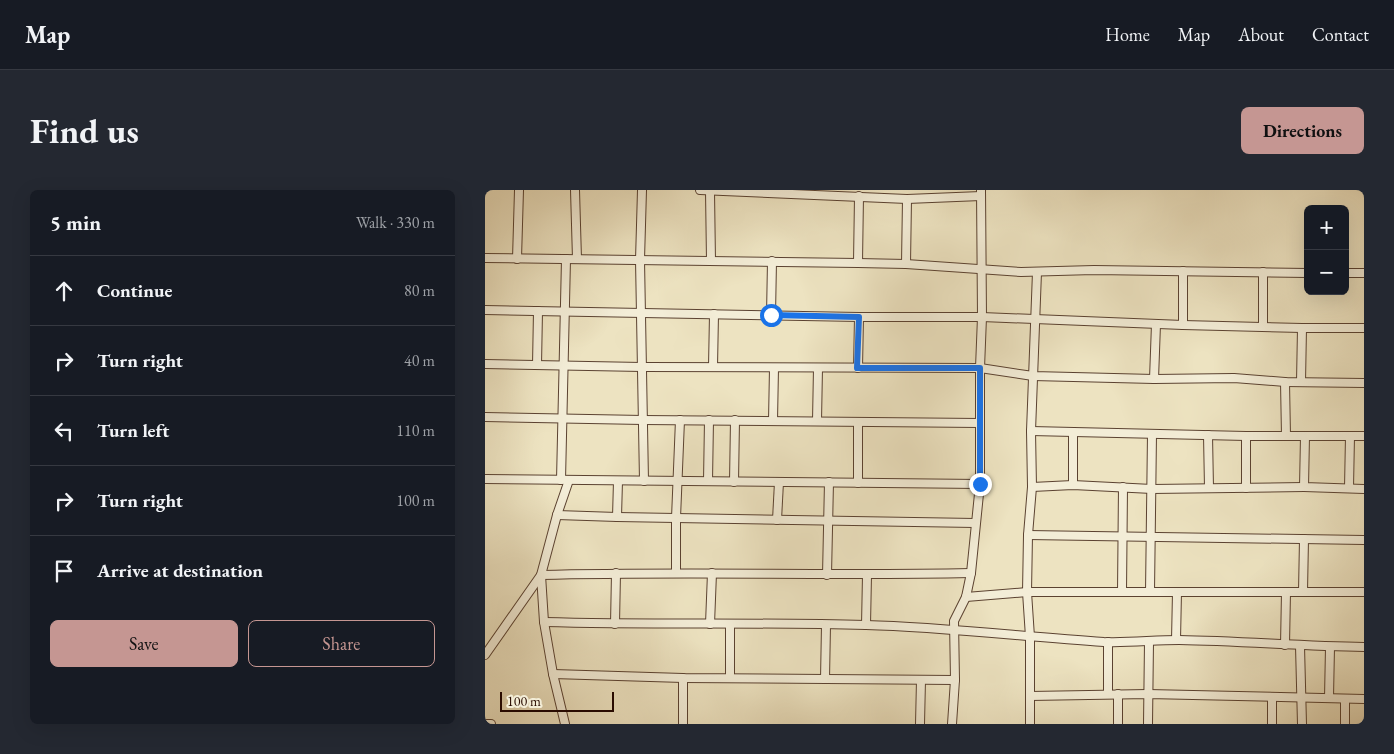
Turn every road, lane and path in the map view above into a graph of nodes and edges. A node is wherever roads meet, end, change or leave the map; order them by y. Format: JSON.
{"nodes":[{"id":1,"x":519,"y":190,"type":"edge"},
{"id":2,"x":575,"y":190,"type":"edge"},
{"id":3,"x":642,"y":190,"type":"edge"},
{"id":4,"x":700,"y":190,"type":"edge"},
{"id":5,"x":710,"y":191,"type":"edge"},
{"id":6,"x":981,"y":193,"type":"edge"},
{"id":7,"x":859,"y":196,"type":"junction"},
{"id":8,"x":907,"y":199,"type":"junction"},
{"id":9,"x":485,"y":258,"type":"edge"},
{"id":10,"x":517,"y":259,"type":"junction"},
{"id":11,"x":567,"y":259,"type":"junction"},
{"id":12,"x":577,"y":259,"type":"junction"},
{"id":13,"x":640,"y":260,"type":"junction"},
{"id":14,"x":711,"y":261,"type":"junction"},
{"id":15,"x":772,"y":261,"type":"junction"},
{"id":16,"x":859,"y":263,"type":"junction"},
{"id":17,"x":906,"y":264,"type":"junction"},
{"id":18,"x":981,"y":270,"type":"junction"},
{"id":19,"x":1183,"y":271,"type":"junction"},
{"id":20,"x":1037,"y":272,"type":"junction"},
{"id":21,"x":1263,"y":272,"type":"junction"},
{"id":22,"x":1349,"y":272,"type":"edge"},
{"id":23,"x":1364,"y":272,"type":"edge"},
{"id":24,"x":1304,"y":273,"type":"edge"},
{"id":25,"x":485,"y":310,"type":"edge"},
{"id":26,"x":538,"y":311,"type":"junction"},
{"id":27,"x":566,"y":312,"type":"junction"},
{"id":28,"x":641,"y":313,"type":"junction"},
{"id":29,"x":714,"y":314,"type":"junction"},
{"id":30,"x":771,"y":315,"type":"junction"},
{"id":31,"x":859,"y":317,"type":"junction"},
{"id":32,"x":982,"y":317,"type":"junction"},
{"id":33,"x":1035,"y":320,"type":"junction"},
{"id":34,"x":1156,"y":324,"type":"junction"},
{"id":35,"x":1183,"y":325,"type":"junction"},
{"id":36,"x":1263,"y":326,"type":"junction"},
{"id":37,"x":1302,"y":328,"type":"junction"},
{"id":38,"x":1364,"y":328,"type":"edge"},
{"id":39,"x":485,"y":364,"type":"edge"},
{"id":40,"x":537,"y":365,"type":"junction"},
{"id":41,"x":563,"y":366,"type":"junction"},
{"id":42,"x":642,"y":367,"type":"junction"},
{"id":43,"x":713,"y":367,"type":"junction"},
{"id":44,"x":774,"y":368,"type":"junction"},
{"id":45,"x":818,"y":368,"type":"junction"},
{"id":46,"x":857,"y":368,"type":"junction"},
{"id":47,"x":980,"y":368,"type":"junction"},
{"id":48,"x":1033,"y":376,"type":"junction"},
{"id":49,"x":1154,"y":379,"type":"junction"},
{"id":50,"x":1285,"y":382,"type":"junction"},
{"id":51,"x":1301,"y":382,"type":"junction"},
{"id":52,"x":1364,"y":383,"type":"edge"},
{"id":53,"x":485,"y":417,"type":"edge"},
{"id":54,"x":561,"y":418,"type":"junction"},
{"id":55,"x":643,"y":420,"type":"junction"},
{"id":56,"x":680,"y":420,"type":"junction"},
{"id":57,"x":709,"y":420,"type":"junction"},
{"id":58,"x":735,"y":420,"type":"junction"},
{"id":59,"x":773,"y":421,"type":"junction"},
{"id":60,"x":817,"y":421,"type":"junction"},
{"id":61,"x":859,"y":422,"type":"junction"},
{"id":62,"x":980,"y":423,"type":"junction"},
{"id":63,"x":1031,"y":431,"type":"junction"},
{"id":64,"x":1073,"y":432,"type":"junction"},
{"id":65,"x":1152,"y":434,"type":"junction"},
{"id":66,"x":1208,"y":435,"type":"junction"},
{"id":67,"x":1246,"y":436,"type":"junction"},
{"id":68,"x":1286,"y":436,"type":"junction"},
{"id":69,"x":1305,"y":436,"type":"junction"},
{"id":70,"x":1350,"y":436,"type":"junction"},
{"id":71,"x":1364,"y":436,"type":"edge"},
{"id":72,"x":485,"y":479,"type":"edge"},
{"id":73,"x":565,"y":480,"type":"junction"},
{"id":74,"x":618,"y":481,"type":"junction"},
{"id":75,"x":644,"y":481,"type":"junction"},
{"id":76,"x":678,"y":482,"type":"junction"},
{"id":77,"x":708,"y":482,"type":"junction"},
{"id":78,"x":734,"y":482,"type":"junction"},
{"id":79,"x":779,"y":482,"type":"junction"},
{"id":80,"x":829,"y":482,"type":"junction"},
{"id":81,"x":858,"y":483,"type":"junction"},
{"id":82,"x":980,"y":484,"type":"junction"},
{"id":83,"x":1073,"y":485,"type":"junction"},
{"id":84,"x":1032,"y":487,"type":"junction"},
{"id":85,"x":1123,"y":487,"type":"junction"},
{"id":86,"x":1304,"y":487,"type":"junction"},
{"id":87,"x":1209,"y":488,"type":"junction"},
{"id":88,"x":1245,"y":488,"type":"junction"},
{"id":89,"x":1349,"y":488,"type":"junction"},
{"id":90,"x":1152,"y":489,"type":"junction"},
{"id":91,"x":1364,"y":489,"type":"edge"},
{"id":92,"x":557,"y":515,"type":"junction"},
{"id":93,"x":617,"y":517,"type":"junction"},
{"id":94,"x":676,"y":518,"type":"junction"},
{"id":95,"x":777,"y":520,"type":"junction"},
{"id":96,"x":829,"y":521,"type":"junction"},
{"id":97,"x":975,"y":523,"type":"junction"},
{"id":98,"x":1028,"y":535,"type":"junction"},
{"id":99,"x":1122,"y":537,"type":"junction"},
{"id":100,"x":1151,"y":538,"type":"junction"},
{"id":101,"x":1304,"y":539,"type":"junction"},
{"id":102,"x":1364,"y":540,"type":"edge"},
{"id":103,"x":615,"y":573,"type":"junction"},
{"id":104,"x":676,"y":573,"type":"junction"},
{"id":105,"x":711,"y":573,"type":"junction"},
{"id":106,"x":971,"y":573,"type":"junction"},
{"id":107,"x":541,"y":575,"type":"junction"},
{"id":108,"x":827,"y":575,"type":"junction"},
{"id":109,"x":867,"y":575,"type":"junction"},
{"id":110,"x":1027,"y":592,"type":"junction"},
{"id":111,"x":1122,"y":592,"type":"junction"},
{"id":112,"x":1150,"y":592,"type":"junction"},
{"id":113,"x":1177,"y":592,"type":"junction"},
{"id":114,"x":1286,"y":592,"type":"junction"},
{"id":115,"x":1303,"y":592,"type":"junction"},
{"id":116,"x":1364,"y":592,"type":"edge"},
{"id":117,"x":966,"y":597,"type":"junction"},
{"id":118,"x":544,"y":622,"type":"junction"},
{"id":119,"x":615,"y":624,"type":"junction"},
{"id":120,"x":710,"y":624,"type":"junction"},
{"id":121,"x":730,"y":624,"type":"junction"},
{"id":122,"x":826,"y":625,"type":"junction"},
{"id":123,"x":866,"y":625,"type":"junction"},
{"id":124,"x":954,"y":630,"type":"junction"},
{"id":125,"x":1030,"y":637,"type":"junction"},
{"id":126,"x":1176,"y":640,"type":"junction"},
{"id":127,"x":1108,"y":642,"type":"junction"},
{"id":128,"x":1149,"y":642,"type":"junction"},
{"id":129,"x":1285,"y":645,"type":"junction"},
{"id":130,"x":1300,"y":646,"type":"junction"},
{"id":131,"x":1330,"y":647,"type":"junction"},
{"id":132,"x":1364,"y":648,"type":"edge"},
{"id":133,"x":485,"y":655,"type":"edge"},
{"id":134,"x":553,"y":674,"type":"junction"},
{"id":135,"x":683,"y":678,"type":"junction"},
{"id":136,"x":730,"y":678,"type":"junction"},
{"id":137,"x":825,"y":679,"type":"junction"},
{"id":138,"x":921,"y":680,"type":"junction"},
{"id":139,"x":955,"y":680,"type":"junction"},
{"id":140,"x":1108,"y":694,"type":"junction"},
{"id":141,"x":1118,"y":694,"type":"junction"},
{"id":142,"x":1149,"y":694,"type":"junction"},
{"id":143,"x":1030,"y":696,"type":"junction"},
{"id":144,"x":1272,"y":696,"type":"junction"},
{"id":145,"x":1302,"y":697,"type":"junction"},
{"id":146,"x":1329,"y":698,"type":"junction"},
{"id":147,"x":1345,"y":698,"type":"junction"},
{"id":148,"x":1364,"y":699,"type":"edge"},
{"id":149,"x":485,"y":724,"type":"edge"},
{"id":150,"x":491,"y":724,"type":"edge"},
{"id":151,"x":565,"y":724,"type":"edge"},
{"id":152,"x":683,"y":724,"type":"edge"},
{"id":153,"x":920,"y":724,"type":"edge"},
{"id":154,"x":952,"y":724,"type":"edge"},
{"id":155,"x":1030,"y":724,"type":"edge"},
{"id":156,"x":1118,"y":724,"type":"edge"},
{"id":157,"x":1148,"y":724,"type":"edge"},
{"id":158,"x":1272,"y":724,"type":"edge"},
{"id":159,"x":1302,"y":724,"type":"edge"},
{"id":160,"x":1345,"y":724,"type":"edge"}],
"edges":[{"from":1,"to":10,"type":"street"},
{"from":2,"to":12,"type":"street"},
{"from":3,"to":13,"type":"street"},
{"from":4,"to":5,"type":"street"},
{"from":5,"to":7,"type":"street"},
{"from":5,"to":14,"type":"street"},
{"from":6,"to":8,"type":"street"},
{"from":6,"to":18,"type":"street"},
{"from":7,"to":8,"type":"street"},
{"from":7,"to":16,"type":"street"},
{"from":8,"to":17,"type":"street"},
{"from":9,"to":10,"type":"street"},
{"from":10,"to":11,"type":"street"},
{"from":11,"to":12,"type":"street"},
{"from":11,"to":27,"type":"street"},
{"from":12,"to":13,"type":"street"},
{"from":13,"to":14,"type":"street"},
{"from":13,"to":28,"type":"street"},
{"from":14,"to":15,"type":"street"},
{"from":15,"to":16,"type":"street"},
{"from":15,"to":30,"type":"street"},
{"from":16,"to":17,"type":"street"},
{"from":17,"to":18,"type":"street"},
{"from":18,"to":20,"type":"street"},
{"from":18,"to":32,"type":"street"},
{"from":19,"to":20,"type":"street"},
{"from":19,"to":21,"type":"street"},
{"from":19,"to":35,"type":"street"},
{"from":20,"to":33,"type":"street"},
{"from":21,"to":24,"type":"street"},
{"from":21,"to":36,"type":"street"},
{"from":22,"to":23,"type":"street"},
{"from":25,"to":26,"type":"street"},
{"from":26,"to":27,"type":"street"},
{"from":26,"to":40,"type":"street"},
{"from":27,"to":28,"type":"street"},
{"from":27,"to":41,"type":"street"},
{"from":28,"to":29,"type":"street"},
{"from":28,"to":42,"type":"street"},
{"from":29,"to":30,"type":"street"},
{"from":29,"to":43,"type":"street"},
{"from":30,"to":31,"type":"street"},
{"from":31,"to":32,"type":"street"},
{"from":31,"to":46,"type":"street"},
{"from":32,"to":33,"type":"street"},
{"from":32,"to":47,"type":"street"},
{"from":33,"to":34,"type":"street"},
{"from":33,"to":48,"type":"street"},
{"from":34,"to":35,"type":"street"},
{"from":34,"to":49,"type":"street"},
{"from":35,"to":36,"type":"street"},
{"from":36,"to":37,"type":"street"},
{"from":37,"to":38,"type":"street"},
{"from":37,"to":51,"type":"street"},
{"from":39,"to":40,"type":"street"},
{"from":40,"to":41,"type":"street"},
{"from":41,"to":42,"type":"street"},
{"from":41,"to":54,"type":"street"},
{"from":42,"to":43,"type":"street"},
{"from":42,"to":55,"type":"street"},
{"from":43,"to":44,"type":"street"},
{"from":44,"to":45,"type":"street"},
{"from":44,"to":59,"type":"street"},
{"from":45,"to":46,"type":"street"},
{"from":45,"to":60,"type":"street"},
{"from":46,"to":47,"type":"street"},
{"from":47,"to":48,"type":"street"},
{"from":47,"to":62,"type":"street"},
{"from":48,"to":49,"type":"street"},
{"from":48,"to":63,"type":"street"},
{"from":49,"to":50,"type":"street"},
{"from":50,"to":51,"type":"street"},
{"from":50,"to":68,"type":"street"},
{"from":51,"to":52,"type":"street"},
{"from":53,"to":54,"type":"street"},
{"from":54,"to":55,"type":"street"},
{"from":54,"to":73,"type":"street"},
{"from":55,"to":56,"type":"street"},
{"from":55,"to":75,"type":"street"},
{"from":56,"to":57,"type":"street"},
{"from":56,"to":76,"type":"street"},
{"from":57,"to":58,"type":"street"},
{"from":57,"to":77,"type":"street"},
{"from":58,"to":59,"type":"street"},
{"from":58,"to":78,"type":"street"},
{"from":59,"to":60,"type":"street"},
{"from":60,"to":61,"type":"street"},
{"from":61,"to":62,"type":"street"},
{"from":61,"to":81,"type":"street"},
{"from":62,"to":82,"type":"street"},
{"from":63,"to":64,"type":"street"},
{"from":63,"to":84,"type":"street"},
{"from":64,"to":65,"type":"street"},
{"from":64,"to":83,"type":"street"},
{"from":65,"to":66,"type":"street"},
{"from":65,"to":90,"type":"street"},
{"from":66,"to":67,"type":"street"},
{"from":66,"to":87,"type":"street"},
{"from":67,"to":68,"type":"street"},
{"from":67,"to":88,"type":"street"},
{"from":68,"to":69,"type":"street"},
{"from":69,"to":70,"type":"street"},
{"from":69,"to":86,"type":"street"},
{"from":70,"to":71,"type":"street"},
{"from":70,"to":89,"type":"street"},
{"from":72,"to":73,"type":"street"},
{"from":73,"to":74,"type":"street"},
{"from":73,"to":92,"type":"street"},
{"from":74,"to":75,"type":"street"},
{"from":74,"to":93,"type":"street"},
{"from":75,"to":76,"type":"street"},
{"from":76,"to":77,"type":"street"},
{"from":76,"to":94,"type":"street"},
{"from":77,"to":78,"type":"street"},
{"from":78,"to":79,"type":"street"},
{"from":79,"to":80,"type":"street"},
{"from":79,"to":95,"type":"street"},
{"from":80,"to":81,"type":"street"},
{"from":80,"to":96,"type":"street"},
{"from":81,"to":82,"type":"street"},
{"from":82,"to":97,"type":"street"},
{"from":83,"to":84,"type":"street"},
{"from":83,"to":85,"type":"street"},
{"from":84,"to":98,"type":"street"},
{"from":85,"to":90,"type":"street"},
{"from":85,"to":99,"type":"street"},
{"from":86,"to":88,"type":"street"},
{"from":86,"to":89,"type":"street"},
{"from":87,"to":88,"type":"street"},
{"from":87,"to":90,"type":"street"},
{"from":89,"to":91,"type":"street"},
{"from":90,"to":100,"type":"street"},
{"from":92,"to":93,"type":"street"},
{"from":92,"to":107,"type":"street"},
{"from":93,"to":94,"type":"street"},
{"from":94,"to":95,"type":"street"},
{"from":94,"to":104,"type":"street"},
{"from":95,"to":96,"type":"street"},
{"from":96,"to":97,"type":"street"},
{"from":96,"to":108,"type":"street"},
{"from":97,"to":106,"type":"street"},
{"from":98,"to":99,"type":"street"},
{"from":98,"to":110,"type":"street"},
{"from":99,"to":100,"type":"street"},
{"from":99,"to":111,"type":"street"},
{"from":100,"to":101,"type":"street"},
{"from":100,"to":112,"type":"street"},
{"from":101,"to":102,"type":"street"},
{"from":101,"to":115,"type":"street"},
{"from":103,"to":104,"type":"street"},
{"from":103,"to":107,"type":"street"},
{"from":103,"to":119,"type":"street"},
{"from":104,"to":105,"type":"street"},
{"from":105,"to":108,"type":"street"},
{"from":105,"to":120,"type":"street"},
{"from":106,"to":109,"type":"street"},
{"from":106,"to":117,"type":"street"},
{"from":107,"to":118,"type":"street"},
{"from":107,"to":133,"type":"street"},
{"from":108,"to":109,"type":"street"},
{"from":109,"to":123,"type":"street"},
{"from":110,"to":111,"type":"street"},
{"from":110,"to":117,"type":"street"},
{"from":110,"to":125,"type":"street"},
{"from":111,"to":112,"type":"street"},
{"from":112,"to":113,"type":"street"},
{"from":113,"to":114,"type":"street"},
{"from":113,"to":126,"type":"street"},
{"from":114,"to":115,"type":"street"},
{"from":114,"to":129,"type":"street"},
{"from":115,"to":116,"type":"street"},
{"from":117,"to":124,"type":"street"},
{"from":118,"to":119,"type":"street"},
{"from":118,"to":134,"type":"street"},
{"from":119,"to":120,"type":"street"},
{"from":120,"to":121,"type":"street"},
{"from":121,"to":122,"type":"street"},
{"from":121,"to":136,"type":"street"},
{"from":122,"to":123,"type":"street"},
{"from":122,"to":137,"type":"street"},
{"from":123,"to":124,"type":"street"},
{"from":124,"to":125,"type":"street"},
{"from":124,"to":139,"type":"street"},
{"from":125,"to":127,"type":"street"},
{"from":125,"to":143,"type":"street"},
{"from":126,"to":128,"type":"street"},
{"from":126,"to":129,"type":"street"},
{"from":127,"to":128,"type":"street"},
{"from":127,"to":140,"type":"street"},
{"from":128,"to":142,"type":"street"},
{"from":129,"to":130,"type":"street"},
{"from":130,"to":131,"type":"street"},
{"from":130,"to":145,"type":"street"},
{"from":131,"to":132,"type":"street"},
{"from":131,"to":146,"type":"street"},
{"from":134,"to":135,"type":"street"},
{"from":134,"to":151,"type":"street"},
{"from":135,"to":136,"type":"street"},
{"from":135,"to":152,"type":"street"},
{"from":136,"to":137,"type":"street"},
{"from":137,"to":138,"type":"street"},
{"from":138,"to":139,"type":"street"},
{"from":138,"to":153,"type":"street"},
{"from":139,"to":154,"type":"street"},
{"from":140,"to":141,"type":"street"},
{"from":140,"to":143,"type":"street"},
{"from":141,"to":142,"type":"street"},
{"from":141,"to":156,"type":"street"},
{"from":142,"to":144,"type":"street"},
{"from":142,"to":157,"type":"street"},
{"from":143,"to":155,"type":"street"},
{"from":144,"to":145,"type":"street"},
{"from":144,"to":158,"type":"street"},
{"from":145,"to":146,"type":"street"},
{"from":145,"to":159,"type":"street"},
{"from":146,"to":147,"type":"street"},
{"from":147,"to":148,"type":"street"},
{"from":147,"to":160,"type":"street"},
{"from":149,"to":150,"type":"street"}]}
